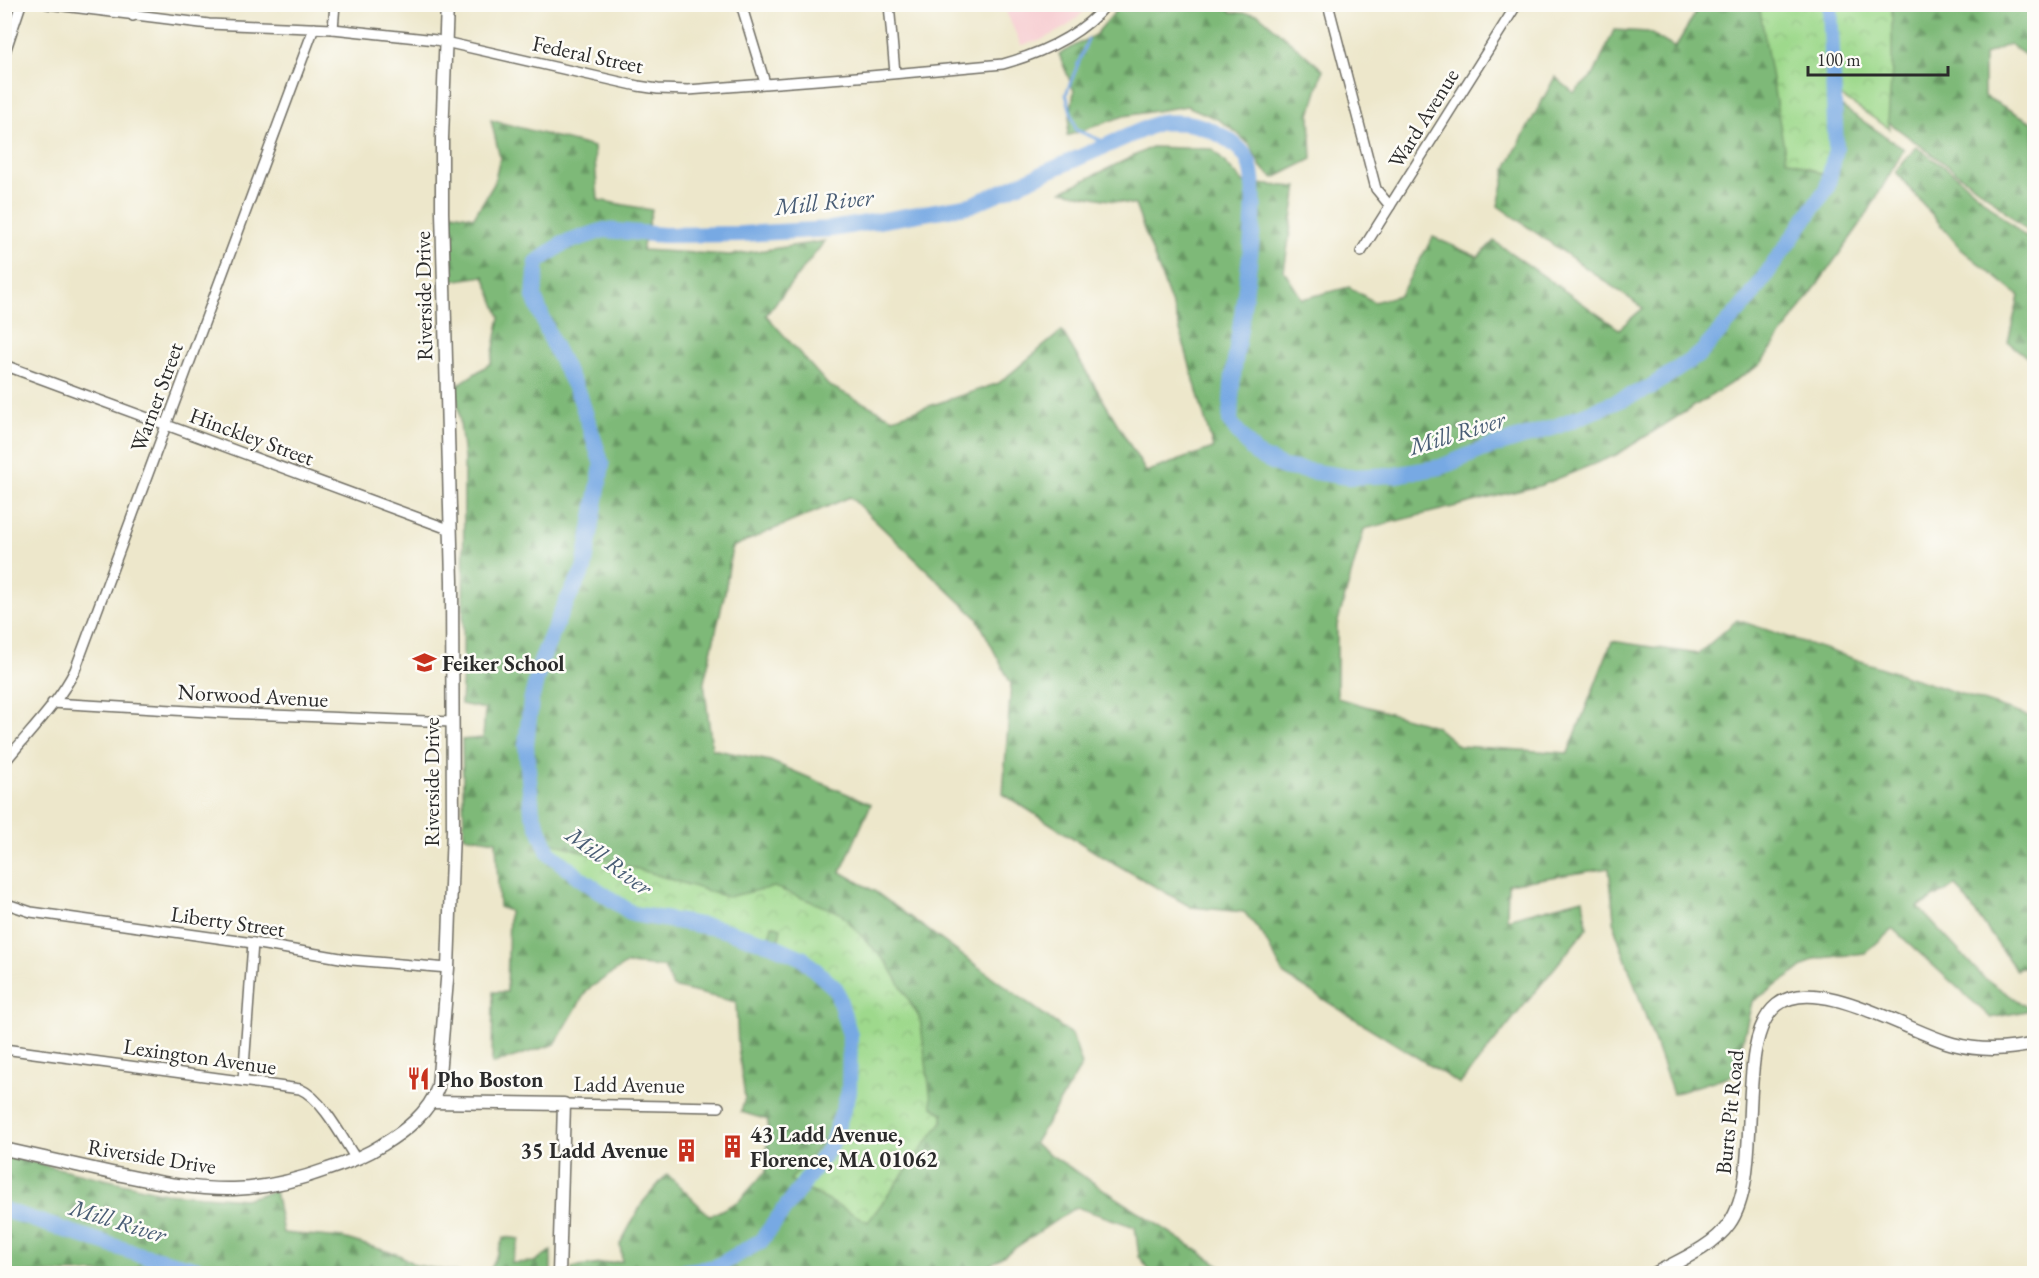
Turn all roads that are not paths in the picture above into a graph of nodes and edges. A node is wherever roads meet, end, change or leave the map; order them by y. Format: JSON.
{"nodes":[{"id":1,"x":21,"y":4,"type":"edge"},
{"id":2,"x":47,"y":4,"type":"edge"},
{"id":3,"x":124,"y":4,"type":"edge"},
{"id":4,"x":335,"y":4,"type":"edge"},
{"id":5,"x":447,"y":4,"type":"edge"},
{"id":6,"x":741,"y":4,"type":"edge"},
{"id":7,"x":889,"y":4,"type":"edge"},
{"id":8,"x":1107,"y":4,"type":"edge"},
{"id":9,"x":1328,"y":4,"type":"edge"},
{"id":10,"x":1517,"y":4,"type":"edge"},
{"id":11,"x":133,"y":16,"type":"junction"},
{"id":12,"x":314,"y":28,"type":"junction"},
{"id":13,"x":333,"y":29,"type":"junction"},
{"id":14,"x":445,"y":42,"type":"junction"},
{"id":15,"x":4,"y":55,"type":"edge"},
{"id":16,"x":895,"y":73,"type":"junction"},
{"id":17,"x":765,"y":83,"type":"junction"},
{"id":18,"x":1390,"y":206,"type":"junction"},
{"id":19,"x":1361,"y":252,"type":"dead end"},
{"id":20,"x":4,"y":365,"type":"edge"},
{"id":21,"x":166,"y":424,"type":"junction"},
{"id":22,"x":451,"y":530,"type":"junction"},
{"id":23,"x":52,"y":704,"type":"junction"},
{"id":24,"x":452,"y":722,"type":"junction"},
{"id":25,"x":4,"y":763,"type":"edge"},
{"id":26,"x":4,"y":903,"type":"edge"},
{"id":27,"x":253,"y":943,"type":"junction"},
{"id":28,"x":448,"y":968,"type":"junction"},
{"id":29,"x":2034,"y":1044,"type":"edge"},
{"id":30,"x":4,"y":1049,"type":"edge"},
{"id":31,"x":243,"y":1081,"type":"junction"},
{"id":32,"x":431,"y":1102,"type":"junction"},
{"id":33,"x":564,"y":1104,"type":"junction"},
{"id":34,"x":719,"y":1107,"type":"dead end"},
{"id":35,"x":4,"y":1149,"type":"edge"},
{"id":36,"x":356,"y":1159,"type":"junction"},
{"id":37,"x":559,"y":1271,"type":"edge"},
{"id":38,"x":1654,"y":1274,"type":"edge"}],
"edges":[{"from":1,"to":15,"type":"street"},
{"from":2,"to":11,"type":"street","name":"Federal Street"},
{"from":3,"to":11,"type":"street"},
{"from":4,"to":13,"type":"street"},
{"from":5,"to":14,"type":"street","name":"Riverside Drive"},
{"from":6,"to":17,"type":"street"},
{"from":7,"to":16,"type":"street"},
{"from":8,"to":16,"type":"street","name":"Federal Street"},
{"from":9,"to":18,"type":"street"},
{"from":10,"to":18,"type":"street","name":"Ward Avenue"},
{"from":11,"to":12,"type":"street","name":"Federal Street"},
{"from":12,"to":13,"type":"street","name":"Federal Street"},
{"from":12,"to":21,"type":"street","name":"Warner Street"},
{"from":13,"to":14,"type":"street","name":"Federal Street"},
{"from":14,"to":17,"type":"street","name":"Federal Street"},
{"from":14,"to":22,"type":"street","name":"Riverside Drive"},
{"from":16,"to":17,"type":"street","name":"Federal Street"},
{"from":18,"to":19,"type":"street","name":"Ward Avenue"},
{"from":20,"to":21,"type":"street","name":"Hinckley Street"},
{"from":21,"to":22,"type":"street","name":"Hinckley Street"},
{"from":21,"to":23,"type":"street","name":"Warner Street"},
{"from":22,"to":24,"type":"street","name":"Riverside Drive"},
{"from":23,"to":24,"type":"street","name":"Norwood Avenue"},
{"from":23,"to":25,"type":"street","name":"Warner Street"},
{"from":24,"to":28,"type":"street","name":"Riverside Drive"},
{"from":26,"to":27,"type":"street","name":"Liberty Street"},
{"from":27,"to":28,"type":"street","name":"Liberty Street"},
{"from":27,"to":31,"type":"street"},
{"from":28,"to":32,"type":"street","name":"Riverside Drive"},
{"from":29,"to":38,"type":"street","name":"Burts Pit Road"},
{"from":30,"to":31,"type":"street","name":"Lexington Avenue"},
{"from":31,"to":36,"type":"street","name":"Lexington Avenue"},
{"from":32,"to":33,"type":"street","name":"Ladd Avenue"},
{"from":32,"to":36,"type":"street","name":"Riverside Drive"},
{"from":33,"to":34,"type":"street","name":"Ladd Avenue"},
{"from":33,"to":37,"type":"street"},
{"from":35,"to":36,"type":"street","name":"Riverside Drive"}]}
